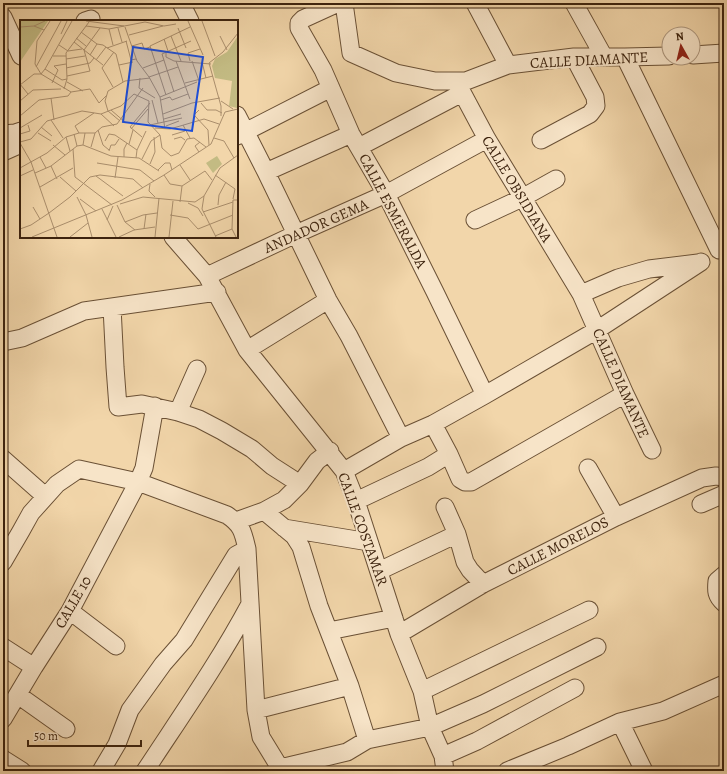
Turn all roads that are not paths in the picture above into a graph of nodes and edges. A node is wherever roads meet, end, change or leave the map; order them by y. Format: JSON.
{"nodes":[{"id":1,"x":181,"y":3,"type":"edge"},
{"id":2,"x":338,"y":3,"type":"edge"},
{"id":3,"x":344,"y":3,"type":"edge"},
{"id":4,"x":475,"y":3,"type":"edge"},
{"id":5,"x":574,"y":3,"type":"edge"},
{"id":6,"x":3,"y":17,"type":"edge"},
{"id":7,"x":190,"y":20,"type":"edge"},
{"id":8,"x":20,"y":52,"type":"edge"},
{"id":9,"x":701,"y":55,"type":"edge"},
{"id":10,"x":661,"y":56,"type":"edge"},
{"id":11,"x":723,"y":56,"type":"edge"},
{"id":12,"x":574,"y":57,"type":"junction"},
{"id":13,"x":604,"y":57,"type":"junction"},
{"id":14,"x":625,"y":57,"type":"junction"},
{"id":15,"x":508,"y":65,"type":"junction"},
{"id":16,"x":459,"y":87,"type":"junction"},
{"id":17,"x":331,"y":88,"type":"junction"},
{"id":18,"x":238,"y":120,"type":"edge"},
{"id":19,"x":20,"y":132,"type":"edge"},
{"id":20,"x":241,"y":133,"type":"edge"},
{"id":21,"x":3,"y":134,"type":"edge"},
{"id":22,"x":487,"y":138,"type":"junction"},
{"id":23,"x":541,"y":140,"type":"dead end"},
{"id":24,"x":355,"y":141,"type":"junction"},
{"id":25,"x":20,"y":144,"type":"edge"},
{"id":26,"x":3,"y":151,"type":"edge"},
{"id":27,"x":266,"y":172,"type":"junction"},
{"id":28,"x":556,"y":179,"type":"dead end"},
{"id":29,"x":386,"y":194,"type":"junction"},
{"id":30,"x":522,"y":198,"type":"junction"},
{"id":31,"x":475,"y":220,"type":"dead end"},
{"id":32,"x":296,"y":234,"type":"junction"},
{"id":33,"x":174,"y":238,"type":"edge"},
{"id":34,"x":722,"y":249,"type":"edge"},
{"id":35,"x":701,"y":262,"type":"junction"},
{"id":36,"x":207,"y":276,"type":"junction"},
{"id":37,"x":217,"y":292,"type":"junction"},
{"id":38,"x":581,"y":294,"type":"junction"},
{"id":39,"x":328,"y":300,"type":"junction"},
{"id":40,"x":112,"y":307,"type":"junction"},
{"id":41,"x":597,"y":330,"type":"junction"},
{"id":42,"x":3,"y":342,"type":"edge"},
{"id":43,"x":247,"y":350,"type":"junction"},
{"id":44,"x":197,"y":369,"type":"dead end"},
{"id":45,"x":625,"y":394,"type":"junction"},
{"id":46,"x":485,"y":395,"type":"junction"},
{"id":47,"x":155,"y":406,"type":"junction"},
{"id":48,"x":178,"y":412,"type":"junction"},
{"id":49,"x":433,"y":424,"type":"junction"},
{"id":50,"x":401,"y":438,"type":"junction"},
{"id":51,"x":652,"y":450,"type":"dead end"},
{"id":52,"x":330,"y":451,"type":"junction"},
{"id":53,"x":449,"y":454,"type":"junction"},
{"id":54,"x":3,"y":460,"type":"edge"},
{"id":55,"x":588,"y":468,"type":"dead end"},
{"id":56,"x":344,"y":471,"type":"junction"},
{"id":57,"x":724,"y":477,"type":"edge"},
{"id":58,"x":138,"y":482,"type":"junction"},
{"id":59,"x":300,"y":484,"type":"junction"},
{"id":60,"x":724,"y":494,"type":"edge"},
{"id":61,"x":45,"y":496,"type":"junction"},
{"id":62,"x":356,"y":501,"type":"junction"},
{"id":63,"x":701,"y":504,"type":"dead end"},
{"id":64,"x":445,"y":507,"type":"dead end"},
{"id":65,"x":264,"y":511,"type":"junction"},
{"id":66,"x":616,"y":517,"type":"junction"},
{"id":67,"x":236,"y":521,"type":"junction"},
{"id":68,"x":284,"y":528,"type":"junction"},
{"id":69,"x":457,"y":534,"type":"junction"},
{"id":70,"x":369,"y":542,"type":"junction"},
{"id":71,"x":247,"y":549,"type":"junction"},
{"id":72,"x":3,"y":562,"type":"edge"},
{"id":73,"x":379,"y":571,"type":"junction"},
{"id":74,"x":724,"y":575,"type":"edge"},
{"id":75,"x":483,"y":584,"type":"junction"},
{"id":76,"x":720,"y":597,"type":"edge"},
{"id":77,"x":250,"y":602,"type":"junction"},
{"id":78,"x":589,"y":610,"type":"dead end"},
{"id":79,"x":70,"y":611,"type":"junction"},
{"id":80,"x":394,"y":618,"type":"junction"},
{"id":81,"x":330,"y":631,"type":"junction"},
{"id":82,"x":398,"y":634,"type":"junction"},
{"id":83,"x":116,"y":646,"type":"dead end"},
{"id":84,"x":3,"y":647,"type":"edge"},
{"id":85,"x":597,"y":648,"type":"dead end"},
{"id":86,"x":34,"y":667,"type":"junction"},
{"id":87,"x":724,"y":684,"type":"edge"},
{"id":88,"x":350,"y":686,"type":"junction"},
{"id":89,"x":575,"y":688,"type":"dead end"},
{"id":90,"x":422,"y":691,"type":"junction"},
{"id":91,"x":18,"y":695,"type":"junction"},
{"id":92,"x":256,"y":710,"type":"junction"},
{"id":93,"x":3,"y":719,"type":"edge"},
{"id":94,"x":620,"y":722,"type":"junction"},
{"id":95,"x":430,"y":727,"type":"junction"},
{"id":96,"x":66,"y":729,"type":"dead end"},
{"id":97,"x":368,"y":740,"type":"junction"},
{"id":98,"x":3,"y":759,"type":"edge"},
{"id":99,"x":444,"y":764,"type":"edge"},
{"id":100,"x":283,"y":769,"type":"edge"},
{"id":101,"x":22,"y":771,"type":"edge"},
{"id":102,"x":101,"y":771,"type":"edge"},
{"id":103,"x":145,"y":771,"type":"edge"},
{"id":104,"x":507,"y":771,"type":"edge"},
{"id":105,"x":644,"y":771,"type":"edge"}],
"edges":[{"from":1,"to":7,"type":"street"},
{"from":2,"to":17,"type":"street","name":"CALLE ESMERALDA"},
{"from":3,"to":16,"type":"street","name":"CALLE DIAMANTE"},
{"from":4,"to":15,"type":"street"},
{"from":5,"to":13,"type":"street"},
{"from":6,"to":8,"type":"street"},
{"from":9,"to":11,"type":"street"},
{"from":10,"to":14,"type":"street","name":"CALLE DIAMANTE"},
{"from":12,"to":13,"type":"street","name":"CALLE DIAMANTE"},
{"from":12,"to":15,"type":"street","name":"CALLE DIAMANTE"},
{"from":12,"to":23,"type":"street"},
{"from":13,"to":14,"type":"street","name":"CALLE DIAMANTE"},
{"from":14,"to":34,"type":"street"},
{"from":15,"to":16,"type":"street","name":"CALLE DIAMANTE"},
{"from":16,"to":22,"type":"street","name":"CALLE OBSIDIANA"},
{"from":16,"to":24,"type":"street","name":"CALLE DIAMANTE"},
{"from":17,"to":20,"type":"street"},
{"from":17,"to":24,"type":"street","name":"CALLE ESMERALDA"},
{"from":18,"to":20,"type":"street"},
{"from":19,"to":21,"type":"street"},
{"from":20,"to":27,"type":"street"},
{"from":22,"to":29,"type":"street","name":"ANDADOR GEMA"},
{"from":22,"to":30,"type":"street","name":"CALLE OBSIDIANA"},
{"from":24,"to":27,"type":"street","name":"CALLE DIAMANTE"},
{"from":24,"to":29,"type":"street","name":"CALLE ESMERALDA"},
{"from":25,"to":26,"type":"street"},
{"from":27,"to":32,"type":"street"},
{"from":28,"to":30,"type":"street"},
{"from":29,"to":32,"type":"street","name":"ANDADOR GEMA"},
{"from":29,"to":46,"type":"street","name":"CALLE ESMERALDA"},
{"from":30,"to":31,"type":"street"},
{"from":30,"to":38,"type":"street","name":"CALLE OBSIDIANA"},
{"from":32,"to":36,"type":"street","name":"ANDADOR GEMA"},
{"from":32,"to":39,"type":"street"},
{"from":33,"to":36,"type":"street","name":"CALLE COSTAMAR"},
{"from":34,"to":35,"type":"street"},
{"from":35,"to":38,"type":"street"},
{"from":35,"to":41,"type":"street"},
{"from":36,"to":37,"type":"street","name":"CALLE COSTAMAR"},
{"from":37,"to":40,"type":"street"},
{"from":37,"to":43,"type":"street","name":"CALLE COSTAMAR"},
{"from":38,"to":41,"type":"street","name":"CALLE DIAMANTE"},
{"from":39,"to":43,"type":"street"},
{"from":39,"to":50,"type":"street"},
{"from":40,"to":42,"type":"street"},
{"from":40,"to":47,"type":"street"},
{"from":41,"to":45,"type":"street","name":"CALLE DIAMANTE"},
{"from":41,"to":46,"type":"street"},
{"from":43,"to":52,"type":"street","name":"CALLE COSTAMAR"},
{"from":44,"to":48,"type":"street"},
{"from":45,"to":51,"type":"street","name":"CALLE DIAMANTE"},
{"from":45,"to":53,"type":"street"},
{"from":46,"to":49,"type":"street"},
{"from":47,"to":48,"type":"street"},
{"from":47,"to":58,"type":"street","name":"CALLE 10"},
{"from":48,"to":59,"type":"street"},
{"from":49,"to":50,"type":"street"},
{"from":49,"to":53,"type":"street"},
{"from":50,"to":56,"type":"street"},
{"from":52,"to":56,"type":"street","name":"CALLE COSTAMAR"},
{"from":52,"to":59,"type":"street"},
{"from":53,"to":62,"type":"street"},
{"from":54,"to":61,"type":"street"},
{"from":55,"to":66,"type":"street"},
{"from":56,"to":62,"type":"street","name":"CALLE COSTAMAR"},
{"from":57,"to":66,"type":"street","name":"CALLE MORELOS"},
{"from":58,"to":61,"type":"street"},
{"from":58,"to":67,"type":"street"},
{"from":58,"to":79,"type":"street","name":"CALLE 10"},
{"from":59,"to":65,"type":"street"},
{"from":60,"to":63,"type":"street"},
{"from":61,"to":72,"type":"street"},
{"from":62,"to":70,"type":"street","name":"CALLE COSTAMAR"},
{"from":64,"to":69,"type":"street"},
{"from":65,"to":67,"type":"street"},
{"from":65,"to":68,"type":"street"},
{"from":66,"to":75,"type":"street","name":"CALLE MORELOS"},
{"from":67,"to":71,"type":"street"},
{"from":68,"to":70,"type":"street"},
{"from":68,"to":81,"type":"street"},
{"from":69,"to":73,"type":"street"},
{"from":69,"to":75,"type":"street"},
{"from":70,"to":73,"type":"street","name":"CALLE COSTAMAR"},
{"from":71,"to":77,"type":"street"},
{"from":71,"to":102,"type":"street"},
{"from":73,"to":80,"type":"street","name":"CALLE COSTAMAR"},
{"from":74,"to":76,"type":"street"},
{"from":75,"to":82,"type":"street","name":"CALLE MORELOS"},
{"from":77,"to":92,"type":"street"},
{"from":77,"to":103,"type":"street"},
{"from":78,"to":90,"type":"street"},
{"from":79,"to":83,"type":"street"},
{"from":79,"to":86,"type":"street","name":"CALLE 10"},
{"from":80,"to":81,"type":"street"},
{"from":80,"to":82,"type":"street","name":"CALLE COSTAMAR"},
{"from":81,"to":88,"type":"street"},
{"from":82,"to":90,"type":"street","name":"CALLE COSTAMAR"},
{"from":84,"to":86,"type":"street"},
{"from":85,"to":95,"type":"street"},
{"from":86,"to":91,"type":"street","name":"CALLE 10"},
{"from":87,"to":94,"type":"street"},
{"from":88,"to":92,"type":"street"},
{"from":88,"to":97,"type":"street"},
{"from":89,"to":99,"type":"street"},
{"from":90,"to":95,"type":"street","name":"CALLE COSTAMAR"},
{"from":91,"to":93,"type":"street","name":"CALLE 10"},
{"from":91,"to":96,"type":"street"},
{"from":92,"to":100,"type":"street"},
{"from":94,"to":104,"type":"street"},
{"from":94,"to":105,"type":"street"},
{"from":95,"to":97,"type":"street"},
{"from":95,"to":99,"type":"street","name":"CALLE COSTAMAR"},
{"from":97,"to":100,"type":"street"},
{"from":98,"to":101,"type":"street"}]}
